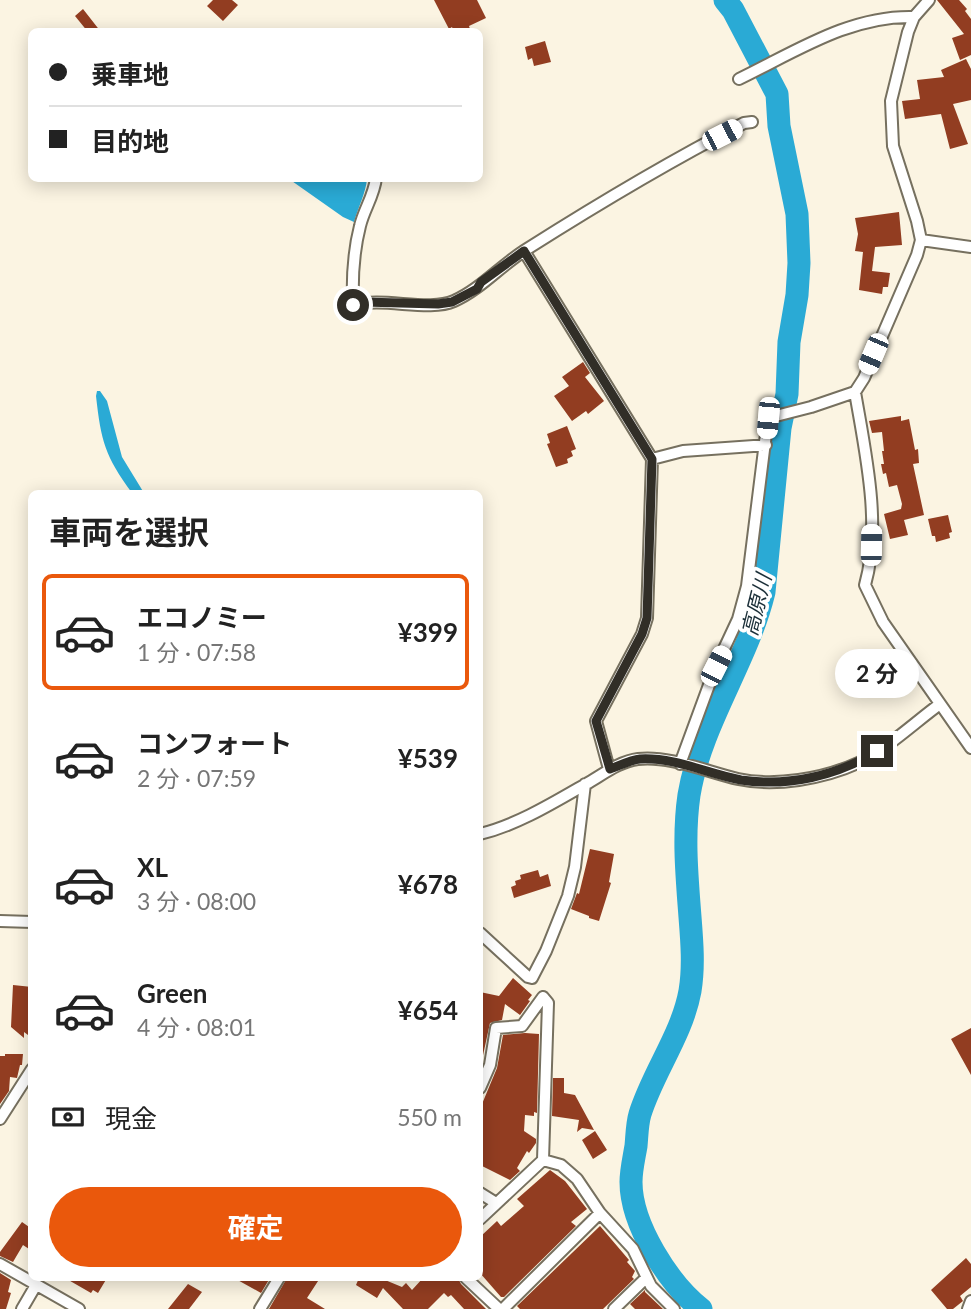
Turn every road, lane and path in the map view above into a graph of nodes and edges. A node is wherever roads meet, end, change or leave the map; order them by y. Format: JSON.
{"nodes":[{"id":1,"x":929,"y":0,"type":"edge"},
{"id":2,"x":914,"y":18,"type":"junction"},
{"id":3,"x":739,"y":79,"type":"dead end"},
{"id":4,"x":752,"y":122,"type":"dead end"},
{"id":5,"x":376,"y":182,"type":"edge"},
{"id":6,"x":921,"y":240,"type":"junction"},
{"id":7,"x":971,"y":247,"type":"edge"},
{"id":8,"x":524,"y":251,"type":"junction"},
{"id":9,"x":855,"y":392,"type":"junction"},
{"id":10,"x":766,"y":445,"type":"junction"},
{"id":11,"x":652,"y":459,"type":"junction"},
{"id":12,"x":940,"y":704,"type":"junction"},
{"id":13,"x":971,"y":748,"type":"edge"},
{"id":14,"x":680,"y":764,"type":"junction"},
{"id":15,"x":610,"y":769,"type":"junction"},
{"id":16,"x":585,"y":784,"type":"junction"},
{"id":17,"x":483,"y":833,"type":"edge"},
{"id":18,"x":0,"y":921,"type":"edge"},
{"id":19,"x":28,"y":922,"type":"edge"},
{"id":20,"x":483,"y":936,"type":"edge"},
{"id":21,"x":533,"y":978,"type":"junction"},
{"id":22,"x":543,"y":998,"type":"junction"},
{"id":23,"x":28,"y":1075,"type":"edge"},
{"id":24,"x":483,"y":1080,"type":"edge"},
{"id":25,"x":0,"y":1119,"type":"edge"},
{"id":26,"x":543,"y":1160,"type":"junction"},
{"id":27,"x":483,"y":1195,"type":"edge"},
{"id":28,"x":496,"y":1203,"type":"junction"},
{"id":29,"x":600,"y":1213,"type":"junction"},
{"id":30,"x":483,"y":1216,"type":"edge"},
{"id":31,"x":0,"y":1264,"type":"edge"},
{"id":32,"x":646,"y":1278,"type":"junction"},
{"id":33,"x":28,"y":1280,"type":"edge"},
{"id":34,"x":29,"y":1281,"type":"edge"},
{"id":35,"x":277,"y":1281,"type":"edge"},
{"id":36,"x":469,"y":1281,"type":"edge"},
{"id":37,"x":36,"y":1285,"type":"junction"},
{"id":38,"x":971,"y":1301,"type":"edge"},
{"id":39,"x":22,"y":1309,"type":"edge"},
{"id":40,"x":79,"y":1309,"type":"edge"},
{"id":41,"x":260,"y":1309,"type":"edge"},
{"id":42,"x":501,"y":1309,"type":"edge"},
{"id":43,"x":614,"y":1309,"type":"edge"},
{"id":44,"x":674,"y":1309,"type":"edge"},
{"id":45,"x":968,"y":1309,"type":"edge"}],
"edges":[{"from":1,"to":2,"type":"street"},
{"from":2,"to":3,"type":"street"},
{"from":2,"to":6,"type":"street"},
{"from":4,"to":8,"type":"street"},
{"from":5,"to":8,"type":"street"},
{"from":6,"to":7,"type":"street"},
{"from":6,"to":9,"type":"street"},
{"from":8,"to":11,"type":"street"},
{"from":9,"to":10,"type":"street"},
{"from":9,"to":12,"type":"street"},
{"from":10,"to":11,"type":"street"},
{"from":10,"to":14,"type":"street"},
{"from":11,"to":15,"type":"street"},
{"from":12,"to":13,"type":"street"},
{"from":12,"to":14,"type":"street"},
{"from":14,"to":15,"type":"street"},
{"from":15,"to":16,"type":"street"},
{"from":16,"to":17,"type":"street"},
{"from":16,"to":21,"type":"street"},
{"from":18,"to":19,"type":"street"},
{"from":20,"to":21,"type":"street"},
{"from":21,"to":22,"type":"street"},
{"from":22,"to":24,"type":"street"},
{"from":22,"to":26,"type":"street"},
{"from":23,"to":25,"type":"street"},
{"from":26,"to":28,"type":"street"},
{"from":26,"to":29,"type":"street"},
{"from":27,"to":28,"type":"street"},
{"from":28,"to":30,"type":"street"},
{"from":29,"to":32,"type":"street"},
{"from":29,"to":42,"type":"street"},
{"from":31,"to":33,"type":"street"},
{"from":32,"to":43,"type":"street"},
{"from":32,"to":44,"type":"street"},
{"from":34,"to":37,"type":"street"},
{"from":35,"to":41,"type":"street"},
{"from":36,"to":42,"type":"street"},
{"from":37,"to":39,"type":"street"},
{"from":37,"to":40,"type":"street"},
{"from":38,"to":45,"type":"street"}]}
